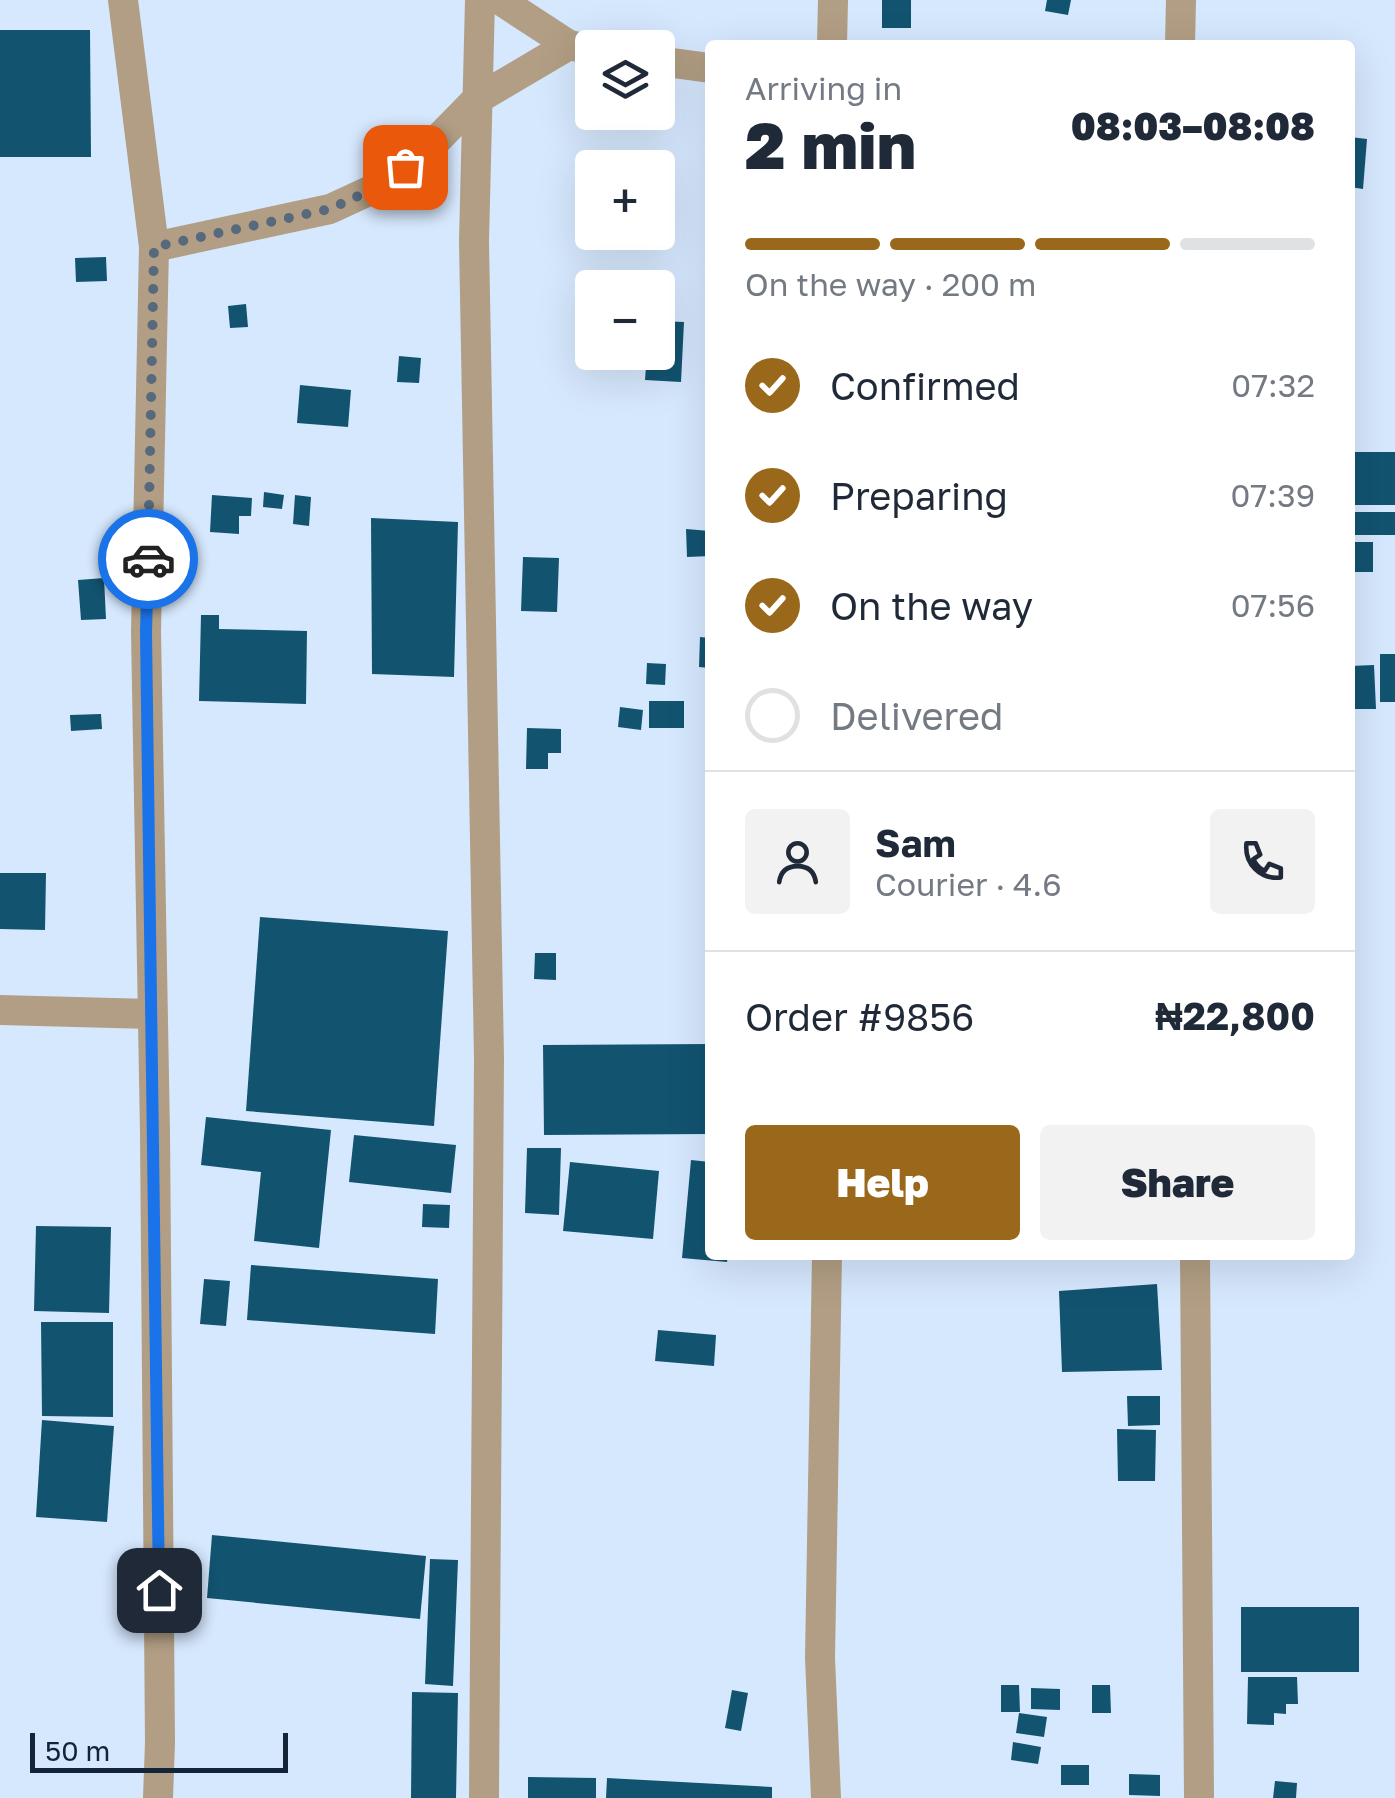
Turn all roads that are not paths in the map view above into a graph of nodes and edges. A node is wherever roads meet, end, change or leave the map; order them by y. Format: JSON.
{"nodes":[{"id":1,"x":123,"y":0,"type":"edge"},
{"id":2,"x":480,"y":0,"type":"edge"},
{"id":3,"x":500,"y":0,"type":"edge"},
{"id":4,"x":833,"y":0,"type":"edge"},
{"id":5,"x":1181,"y":0,"type":"edge"},
{"id":6,"x":832,"y":40,"type":"edge"},
{"id":7,"x":1180,"y":40,"type":"edge"},
{"id":8,"x":575,"y":44,"type":"edge"},
{"id":9,"x":575,"y":51,"type":"edge"},
{"id":10,"x":675,"y":63,"type":"edge"},
{"id":11,"x":705,"y":67,"type":"edge"},
{"id":12,"x":476,"y":100,"type":"junction"},
{"id":13,"x":154,"y":247,"type":"junction"},
{"id":14,"x":0,"y":1010,"type":"edge"},
{"id":15,"x":151,"y":1014,"type":"junction"},
{"id":16,"x":826,"y":1260,"type":"edge"},
{"id":17,"x":1196,"y":1260,"type":"edge"},
{"id":18,"x":158,"y":1798,"type":"edge"},
{"id":19,"x":484,"y":1798,"type":"edge"},
{"id":20,"x":826,"y":1798,"type":"edge"},
{"id":21,"x":1199,"y":1798,"type":"edge"}],
"edges":[{"from":1,"to":13,"type":"street"},
{"from":2,"to":12,"type":"street"},
{"from":3,"to":8,"type":"street"},
{"from":4,"to":6,"type":"street"},
{"from":5,"to":7,"type":"street"},
{"from":9,"to":12,"type":"street"},
{"from":10,"to":11,"type":"street"},
{"from":12,"to":13,"type":"street"},
{"from":12,"to":19,"type":"street"},
{"from":13,"to":15,"type":"street"},
{"from":14,"to":15,"type":"street"},
{"from":15,"to":18,"type":"street"},
{"from":16,"to":20,"type":"street"},
{"from":17,"to":21,"type":"street"}]}
